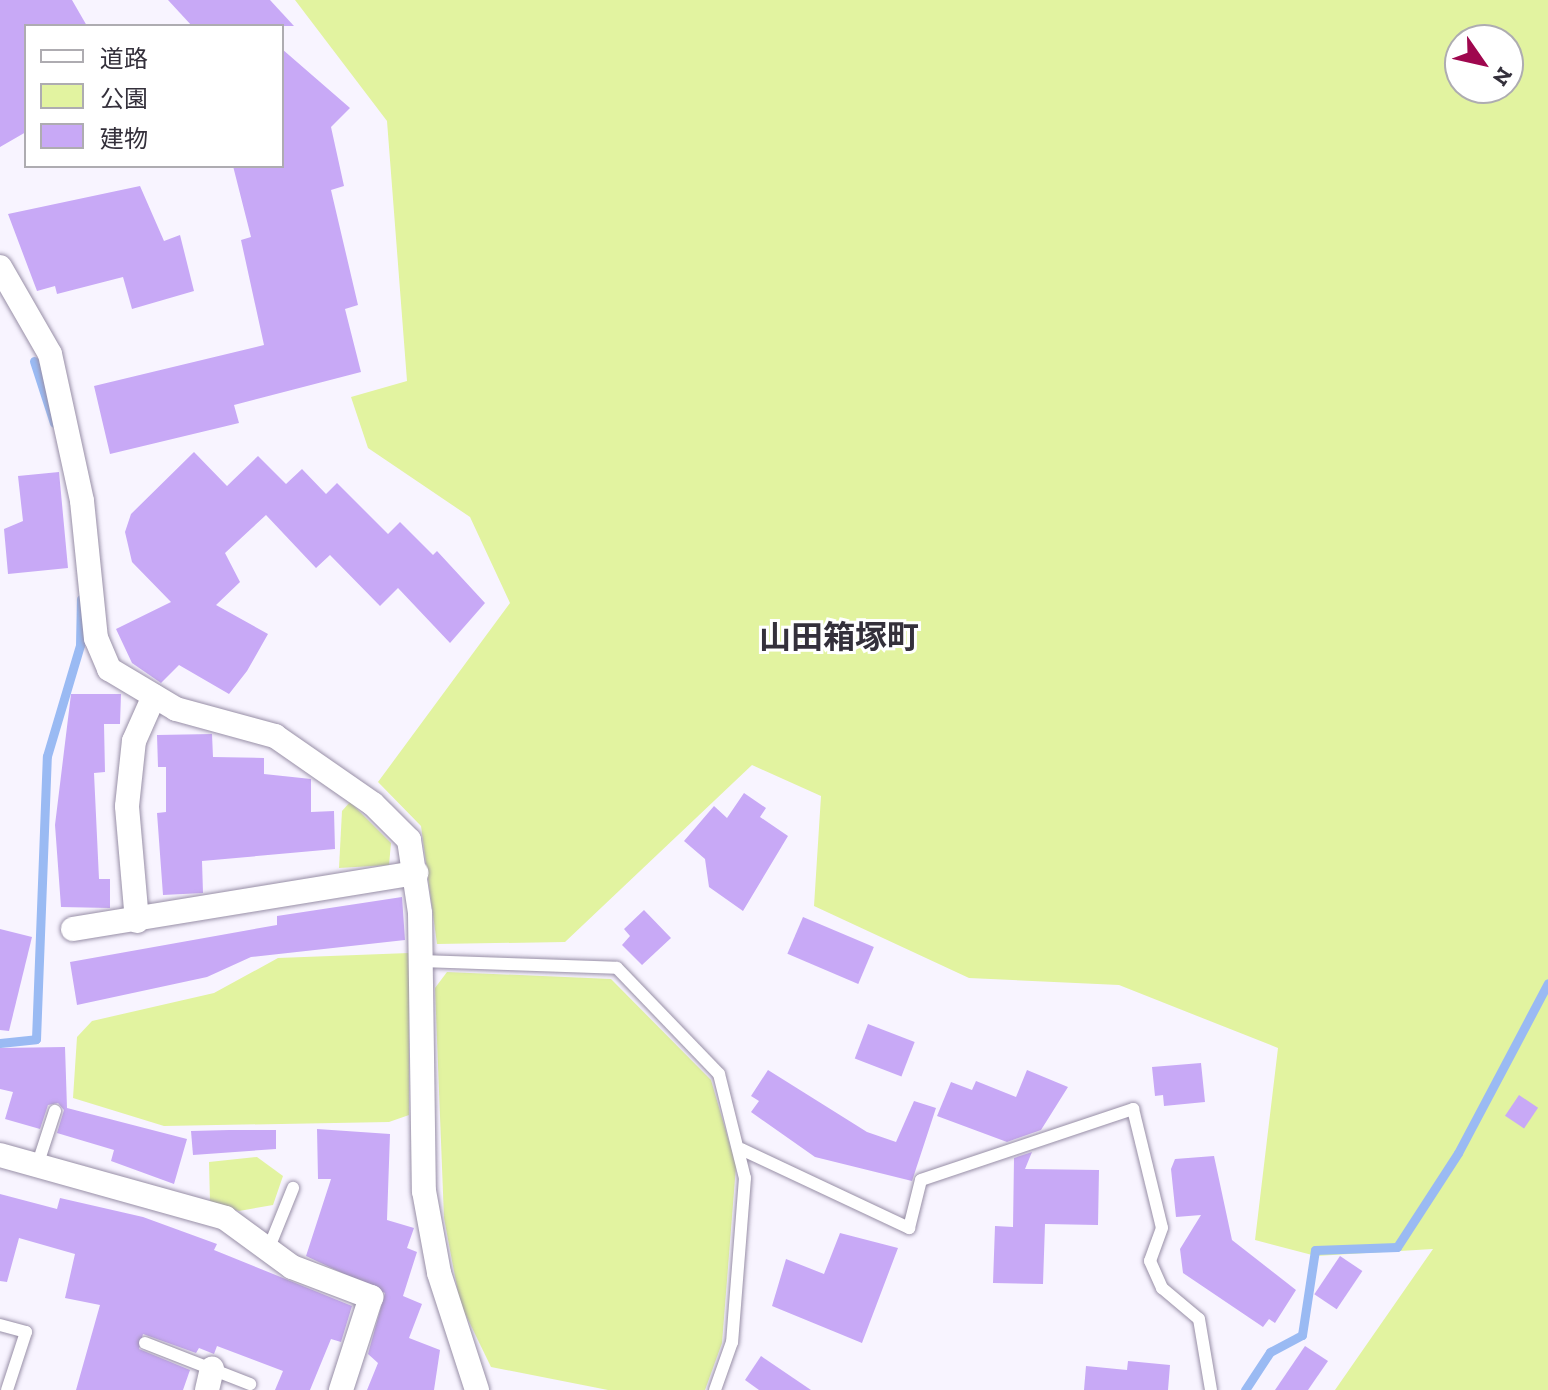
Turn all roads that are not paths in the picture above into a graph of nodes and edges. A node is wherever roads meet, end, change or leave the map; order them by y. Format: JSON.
{"nodes":[{"id":1,"x":0,"y":267,"type":"edge"},
{"id":2,"x":154,"y":696,"type":"junction"},
{"id":3,"x":416,"y":873,"type":"junction"},
{"id":4,"x":137,"y":921,"type":"junction"},
{"id":5,"x":73,"y":929,"type":"dead end"},
{"id":6,"x":420,"y":961,"type":"junction"},
{"id":7,"x":55,"y":1111,"type":"dead end"},
{"id":8,"x":741,"y":1149,"type":"junction"},
{"id":9,"x":0,"y":1155,"type":"edge"},
{"id":10,"x":37,"y":1166,"type":"junction"},
{"id":11,"x":293,"y":1188,"type":"dead end"},
{"id":12,"x":268,"y":1250,"type":"junction"},
{"id":13,"x":0,"y":1325,"type":"edge"},
{"id":14,"x":145,"y":1343,"type":"dead end"},
{"id":15,"x":210,"y":1380,"type":"edge"},
{"id":16,"x":250,"y":1384,"type":"dead end"},
{"id":17,"x":7,"y":1390,"type":"edge"},
{"id":18,"x":341,"y":1390,"type":"edge"},
{"id":19,"x":477,"y":1390,"type":"edge"},
{"id":20,"x":715,"y":1390,"type":"edge"},
{"id":21,"x":1211,"y":1390,"type":"edge"}],
"edges":[{"from":1,"to":2,"type":"street"},
{"from":2,"to":3,"type":"street"},
{"from":2,"to":4,"type":"street"},
{"from":3,"to":4,"type":"street"},
{"from":3,"to":6,"type":"street"},
{"from":4,"to":5,"type":"street"},
{"from":6,"to":8,"type":"lane"},
{"from":6,"to":19,"type":"street"},
{"from":7,"to":10,"type":"lane"},
{"from":8,"to":20,"type":"lane"},
{"from":8,"to":21,"type":"lane"},
{"from":9,"to":10,"type":"street"},
{"from":10,"to":12,"type":"street"},
{"from":11,"to":12,"type":"lane"},
{"from":12,"to":18,"type":"street"},
{"from":13,"to":17,"type":"lane"},
{"from":14,"to":15,"type":"lane"},
{"from":15,"to":16,"type":"lane"}]}
